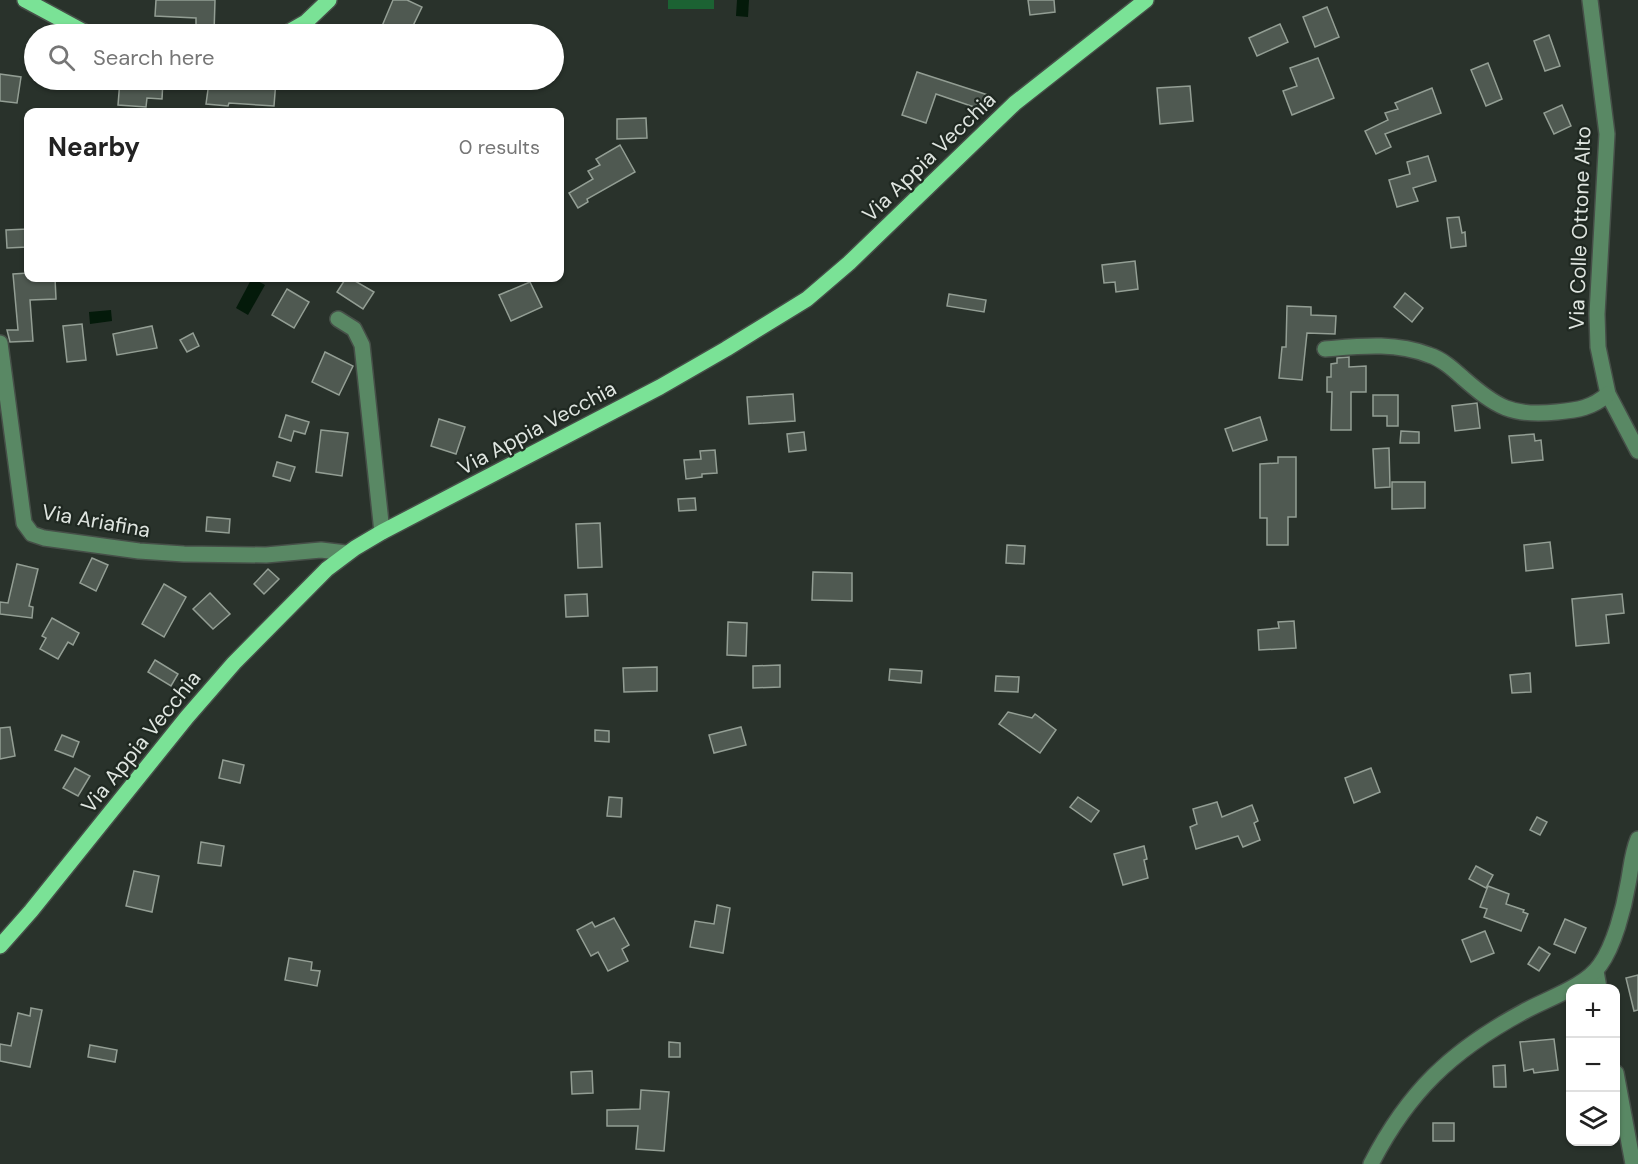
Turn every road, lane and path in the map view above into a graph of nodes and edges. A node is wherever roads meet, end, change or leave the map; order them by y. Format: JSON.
{"nodes":[{"id":1,"x":25,"y":0,"type":"edge"},
{"id":2,"x":329,"y":0,"type":"edge"},
{"id":3,"x":1146,"y":0,"type":"edge"},
{"id":4,"x":1590,"y":0,"type":"edge"},
{"id":5,"x":69,"y":24,"type":"edge"},
{"id":6,"x":302,"y":24,"type":"edge"},
{"id":7,"x":338,"y":319,"type":"dead end"},
{"id":8,"x":0,"y":343,"type":"edge"},
{"id":9,"x":1325,"y":349,"type":"dead end"},
{"id":10,"x":1608,"y":394,"type":"junction"},
{"id":11,"x":1638,"y":450,"type":"edge"},
{"id":12,"x":382,"y":532,"type":"junction"},
{"id":13,"x":346,"y":553,"type":"junction"},
{"id":14,"x":1638,"y":839,"type":"edge"},
{"id":15,"x":0,"y":946,"type":"edge"},
{"id":16,"x":1596,"y":971,"type":"junction"},
{"id":17,"x":1598,"y":984,"type":"edge"},
{"id":18,"x":1620,"y":1092,"type":"edge"},
{"id":19,"x":1371,"y":1164,"type":"edge"},
{"id":20,"x":1633,"y":1164,"type":"edge"}],
"edges":[{"from":1,"to":5,"type":"main road"},
{"from":2,"to":6,"type":"main road"},
{"from":3,"to":12,"type":"main road","name":"Via Appia Vecchia"},
{"from":4,"to":10,"type":"street","name":"Via Colle Ottone Alto"},
{"from":7,"to":12,"type":"street"},
{"from":8,"to":13,"type":"street","name":"Via Ariafina"},
{"from":9,"to":10,"type":"street"},
{"from":10,"to":11,"type":"street","name":"Via Colle Ottone Alto"},
{"from":12,"to":13,"type":"main road","name":"Via Appia Vecchia"},
{"from":13,"to":15,"type":"main road","name":"Via Appia Vecchia"},
{"from":14,"to":16,"type":"street"},
{"from":16,"to":17,"type":"street"},
{"from":16,"to":19,"type":"street"},
{"from":18,"to":20,"type":"street"}]}
